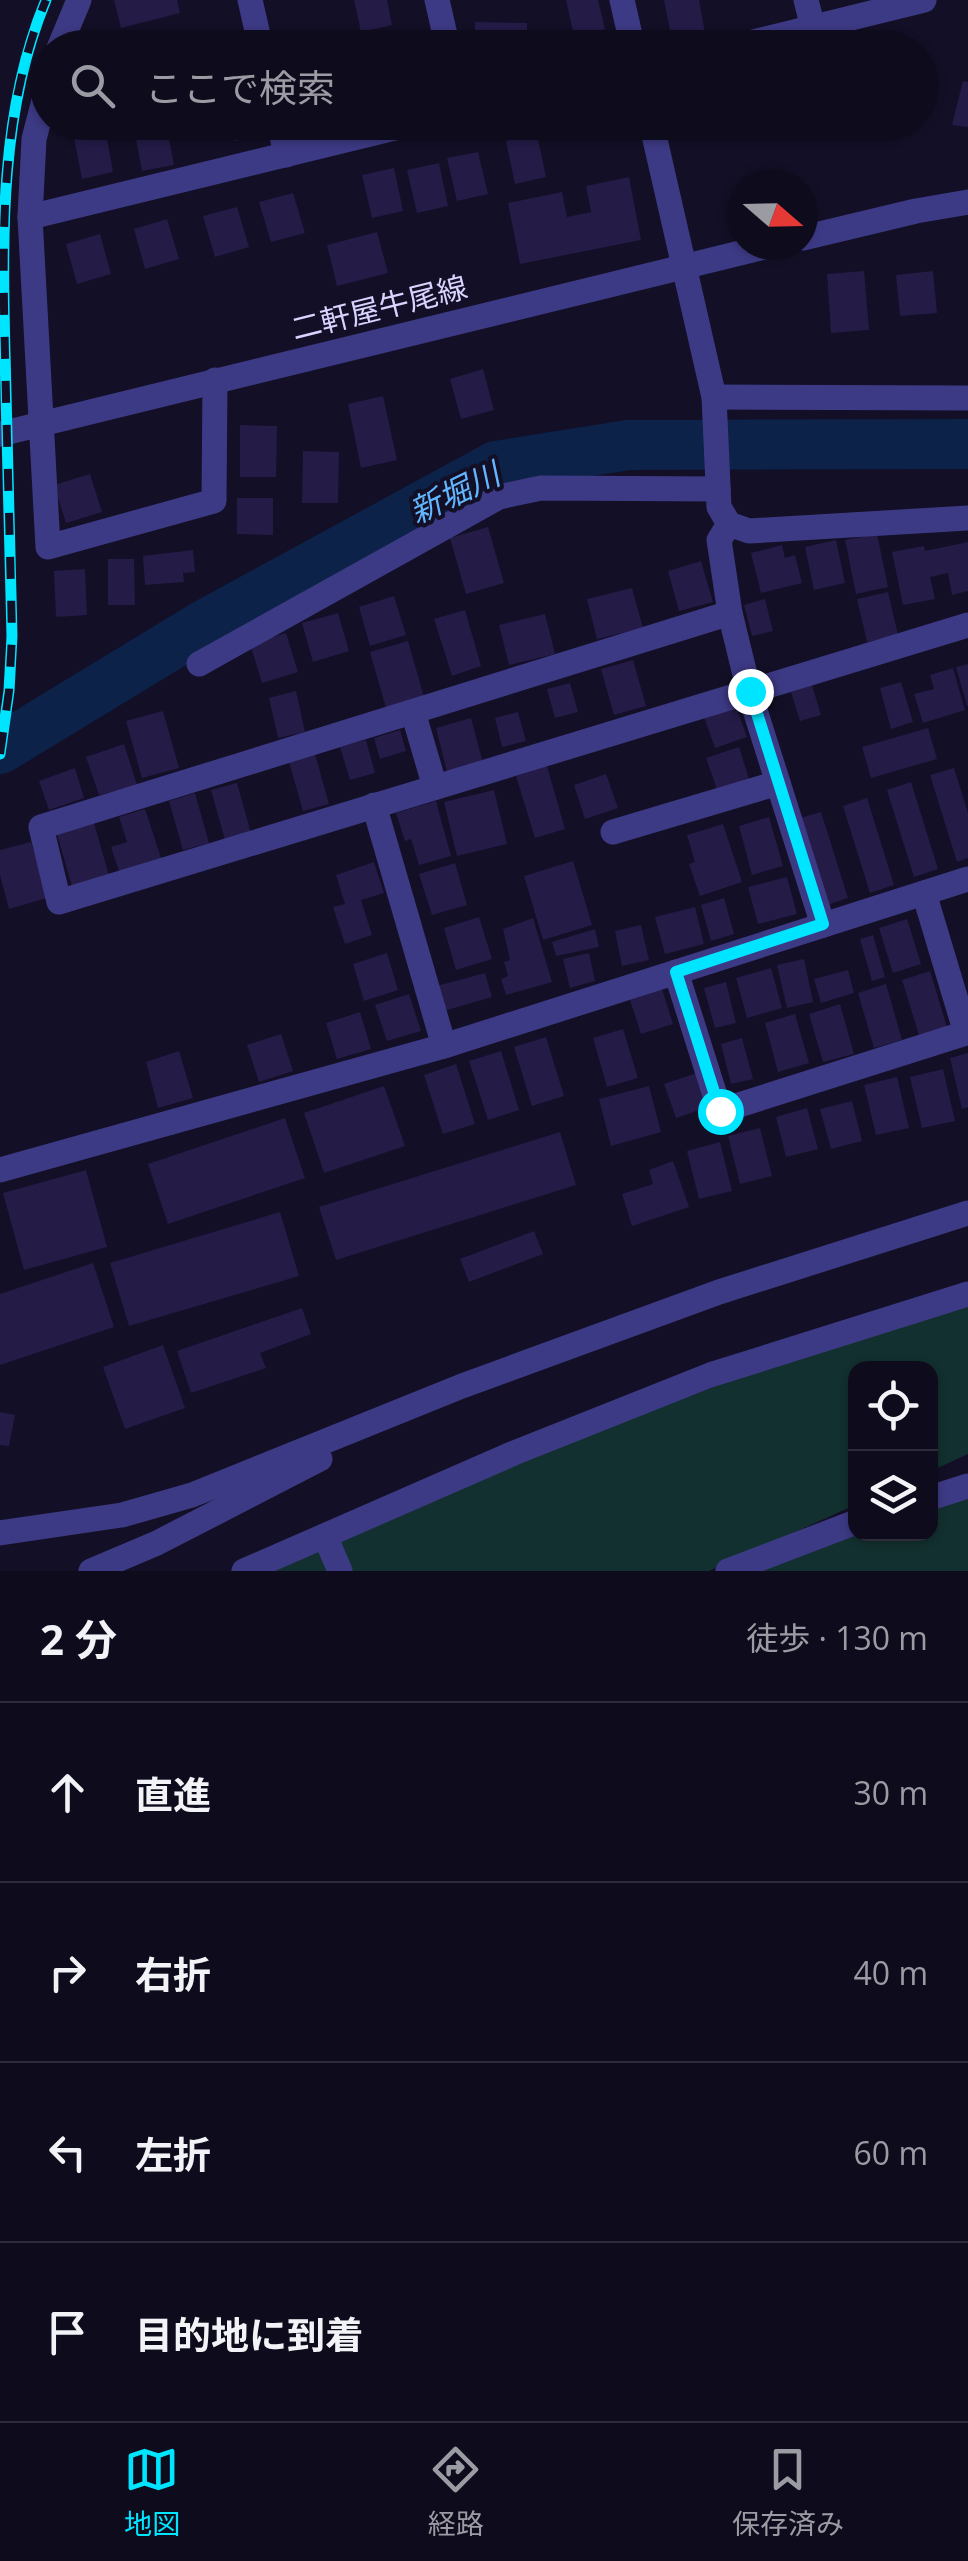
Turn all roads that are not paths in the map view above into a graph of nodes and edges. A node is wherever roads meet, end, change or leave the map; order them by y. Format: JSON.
{"nodes":[{"id":1,"x":79,"y":0,"type":"edge"},
{"id":2,"x":250,"y":0,"type":"edge"},
{"id":3,"x":437,"y":0,"type":"edge"},
{"id":4,"x":622,"y":0,"type":"edge"},
{"id":5,"x":806,"y":0,"type":"edge"},
{"id":6,"x":924,"y":0,"type":"edge"},
{"id":7,"x":813,"y":28,"type":"junction"},
{"id":8,"x":66,"y":30,"type":"edge"},
{"id":9,"x":257,"y":30,"type":"edge"},
{"id":10,"x":444,"y":30,"type":"edge"},
{"id":11,"x":630,"y":30,"type":"edge"},
{"id":12,"x":805,"y":30,"type":"edge"},
{"id":13,"x":34,"y":140,"type":"edge"},
{"id":14,"x":282,"y":140,"type":"edge"},
{"id":15,"x":346,"y":140,"type":"edge"},
{"id":16,"x":654,"y":140,"type":"edge"},
{"id":17,"x":286,"y":155,"type":"junction"},
{"id":18,"x":968,"y":202,"type":"edge"},
{"id":19,"x":30,"y":217,"type":"junction"},
{"id":20,"x":818,"y":234,"type":"edge"},
{"id":21,"x":728,"y":256,"type":"edge"},
{"id":22,"x":683,"y":267,"type":"junction"},
{"id":23,"x":215,"y":380,"type":"junction"},
{"id":24,"x":968,"y":398,"type":"edge"},
{"id":25,"x":714,"y":406,"type":"junction"},
{"id":26,"x":40,"y":423,"type":"junction"},
{"id":27,"x":0,"y":434,"type":"edge"},
{"id":28,"x":717,"y":483,"type":"junction"},
{"id":29,"x":968,"y":518,"type":"edge"},
{"id":30,"x":728,"y":524,"type":"junction"},
{"id":31,"x":730,"y":613,"type":"junction"},
{"id":32,"x":968,"y":625,"type":"edge"},
{"id":33,"x":199,"y":664,"type":"dead end"},
{"id":34,"x":750,"y":691,"type":"junction"},
{"id":35,"x":412,"y":712,"type":"junction"},
{"id":36,"x":778,"y":783,"type":"junction"},
{"id":37,"x":436,"y":787,"type":"junction"},
{"id":38,"x":374,"y":806,"type":"junction"},
{"id":39,"x":613,"y":832,"type":"dead end"},
{"id":40,"x":968,"y":879,"type":"edge"},
{"id":41,"x":924,"y":893,"type":"junction"},
{"id":42,"x":823,"y":924,"type":"junction"},
{"id":43,"x":676,"y":972,"type":"junction"},
{"id":44,"x":444,"y":1046,"type":"junction"},
{"id":45,"x":0,"y":1170,"type":"edge"},
{"id":46,"x":968,"y":1213,"type":"edge"},
{"id":47,"x":968,"y":1294,"type":"edge"},
{"id":48,"x":462,"y":1386,"type":"junction"},
{"id":49,"x":968,"y":1486,"type":"edge"},
{"id":50,"x":938,"y":1495,"type":"edge"},
{"id":51,"x":848,"y":1525,"type":"edge"},
{"id":52,"x":0,"y":1533,"type":"edge"},
{"id":53,"x":324,"y":1536,"type":"junction"},
{"id":54,"x":91,"y":1571,"type":"edge"},
{"id":55,"x":244,"y":1571,"type":"edge"},
{"id":56,"x":340,"y":1571,"type":"edge"},
{"id":57,"x":728,"y":1571,"type":"edge"}],
"edges":[{"from":1,"to":8,"type":"street"},
{"from":2,"to":9,"type":"street"},
{"from":3,"to":10,"type":"street"},
{"from":4,"to":11,"type":"street"},
{"from":5,"to":7,"type":"street"},
{"from":6,"to":7,"type":"street"},
{"from":7,"to":12,"type":"street"},
{"from":13,"to":19,"type":"street"},
{"from":14,"to":17,"type":"street"},
{"from":15,"to":17,"type":"street"},
{"from":16,"to":22,"type":"street"},
{"from":17,"to":19,"type":"street"},
{"from":18,"to":20,"type":"street"},
{"from":19,"to":26,"type":"street"},
{"from":21,"to":22,"type":"street","name":"二軒屋牛尾線"},
{"from":22,"to":23,"type":"street","name":"二軒屋牛尾線"},
{"from":22,"to":25,"type":"street"},
{"from":23,"to":26,"type":"street","name":"二軒屋牛尾線"},
{"from":23,"to":26,"type":"street"},
{"from":24,"to":25,"type":"street"},
{"from":25,"to":28,"type":"street"},
{"from":26,"to":27,"type":"street","name":"二軒屋牛尾線"},
{"from":28,"to":30,"type":"street"},
{"from":28,"to":33,"type":"street"},
{"from":29,"to":30,"type":"street"},
{"from":30,"to":31,"type":"street"},
{"from":31,"to":34,"type":"street"},
{"from":31,"to":35,"type":"street"},
{"from":32,"to":34,"type":"street"},
{"from":34,"to":36,"type":"street"},
{"from":34,"to":37,"type":"street"},
{"from":35,"to":37,"type":"street"},
{"from":35,"to":38,"type":"street"},
{"from":36,"to":39,"type":"street"},
{"from":36,"to":42,"type":"street"},
{"from":37,"to":38,"type":"street"},
{"from":38,"to":44,"type":"street"},
{"from":40,"to":41,"type":"street"},
{"from":41,"to":42,"type":"street"},
{"from":41,"to":43,"type":"street"},
{"from":42,"to":43,"type":"street"},
{"from":43,"to":44,"type":"street"},
{"from":44,"to":45,"type":"street"},
{"from":46,"to":48,"type":"street"},
{"from":47,"to":53,"type":"street"},
{"from":48,"to":52,"type":"street"},
{"from":48,"to":54,"type":"street"},
{"from":49,"to":50,"type":"street"},
{"from":51,"to":57,"type":"street"},
{"from":53,"to":55,"type":"street"},
{"from":53,"to":56,"type":"street"}]}
